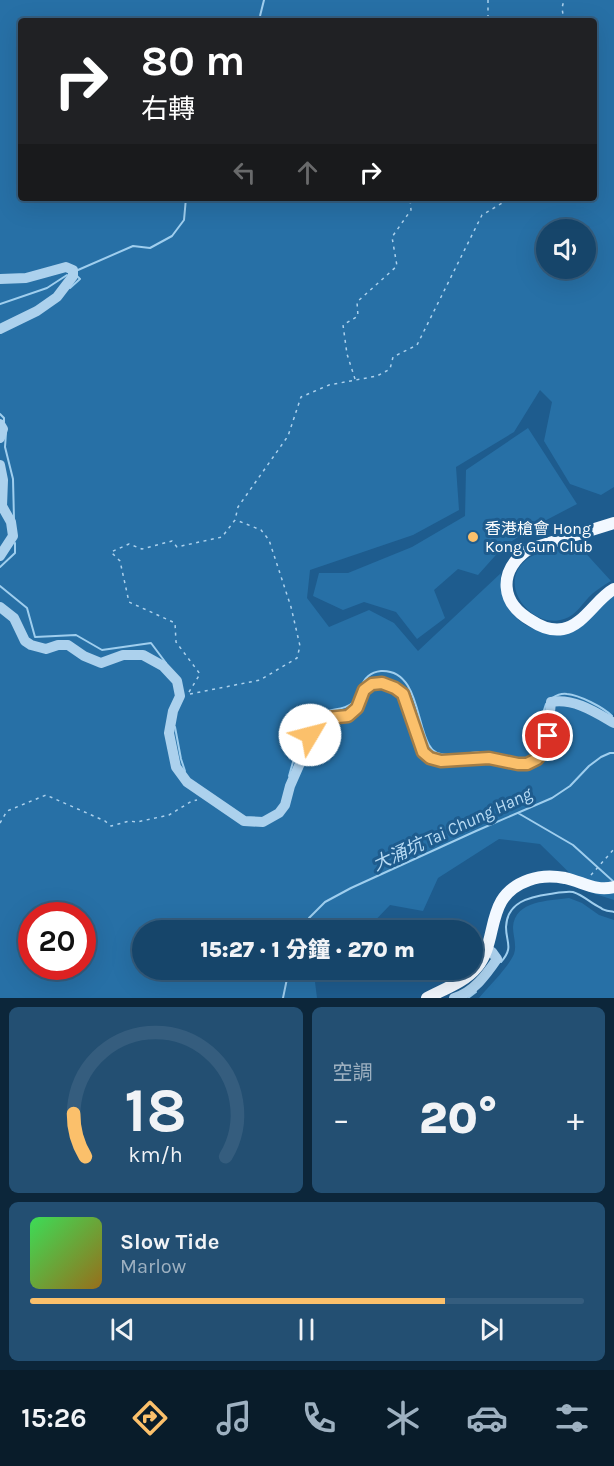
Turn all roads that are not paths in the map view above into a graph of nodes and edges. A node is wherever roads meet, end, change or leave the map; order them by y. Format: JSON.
{"nodes":[{"id":1,"x":0,"y":279,"type":"edge"},
{"id":2,"x":0,"y":329,"type":"edge"},
{"id":3,"x":0,"y":424,"type":"edge"},
{"id":4,"x":0,"y":438,"type":"edge"},
{"id":5,"x":0,"y":465,"type":"edge"},
{"id":6,"x":614,"y":523,"type":"edge"},
{"id":7,"x":0,"y":556,"type":"edge"},
{"id":8,"x":614,"y":588,"type":"edge"},
{"id":9,"x":0,"y":607,"type":"edge"},
{"id":10,"x":614,"y":723,"type":"edge"},
{"id":11,"x":614,"y":886,"type":"edge"},
{"id":12,"x":486,"y":949,"type":"junction"},
{"id":13,"x":427,"y":998,"type":"edge"},
{"id":14,"x":454,"y":998,"type":"edge"}],
"edges":[{"from":1,"to":2,"type":"lane"},
{"from":3,"to":4,"type":"lane"},
{"from":5,"to":7,"type":"lane"},
{"from":6,"to":8,"type":"main road"},
{"from":9,"to":10,"type":"lane"},
{"from":11,"to":12,"type":"main road"},
{"from":12,"to":13,"type":"main road"},
{"from":12,"to":14,"type":"lane"}]}
